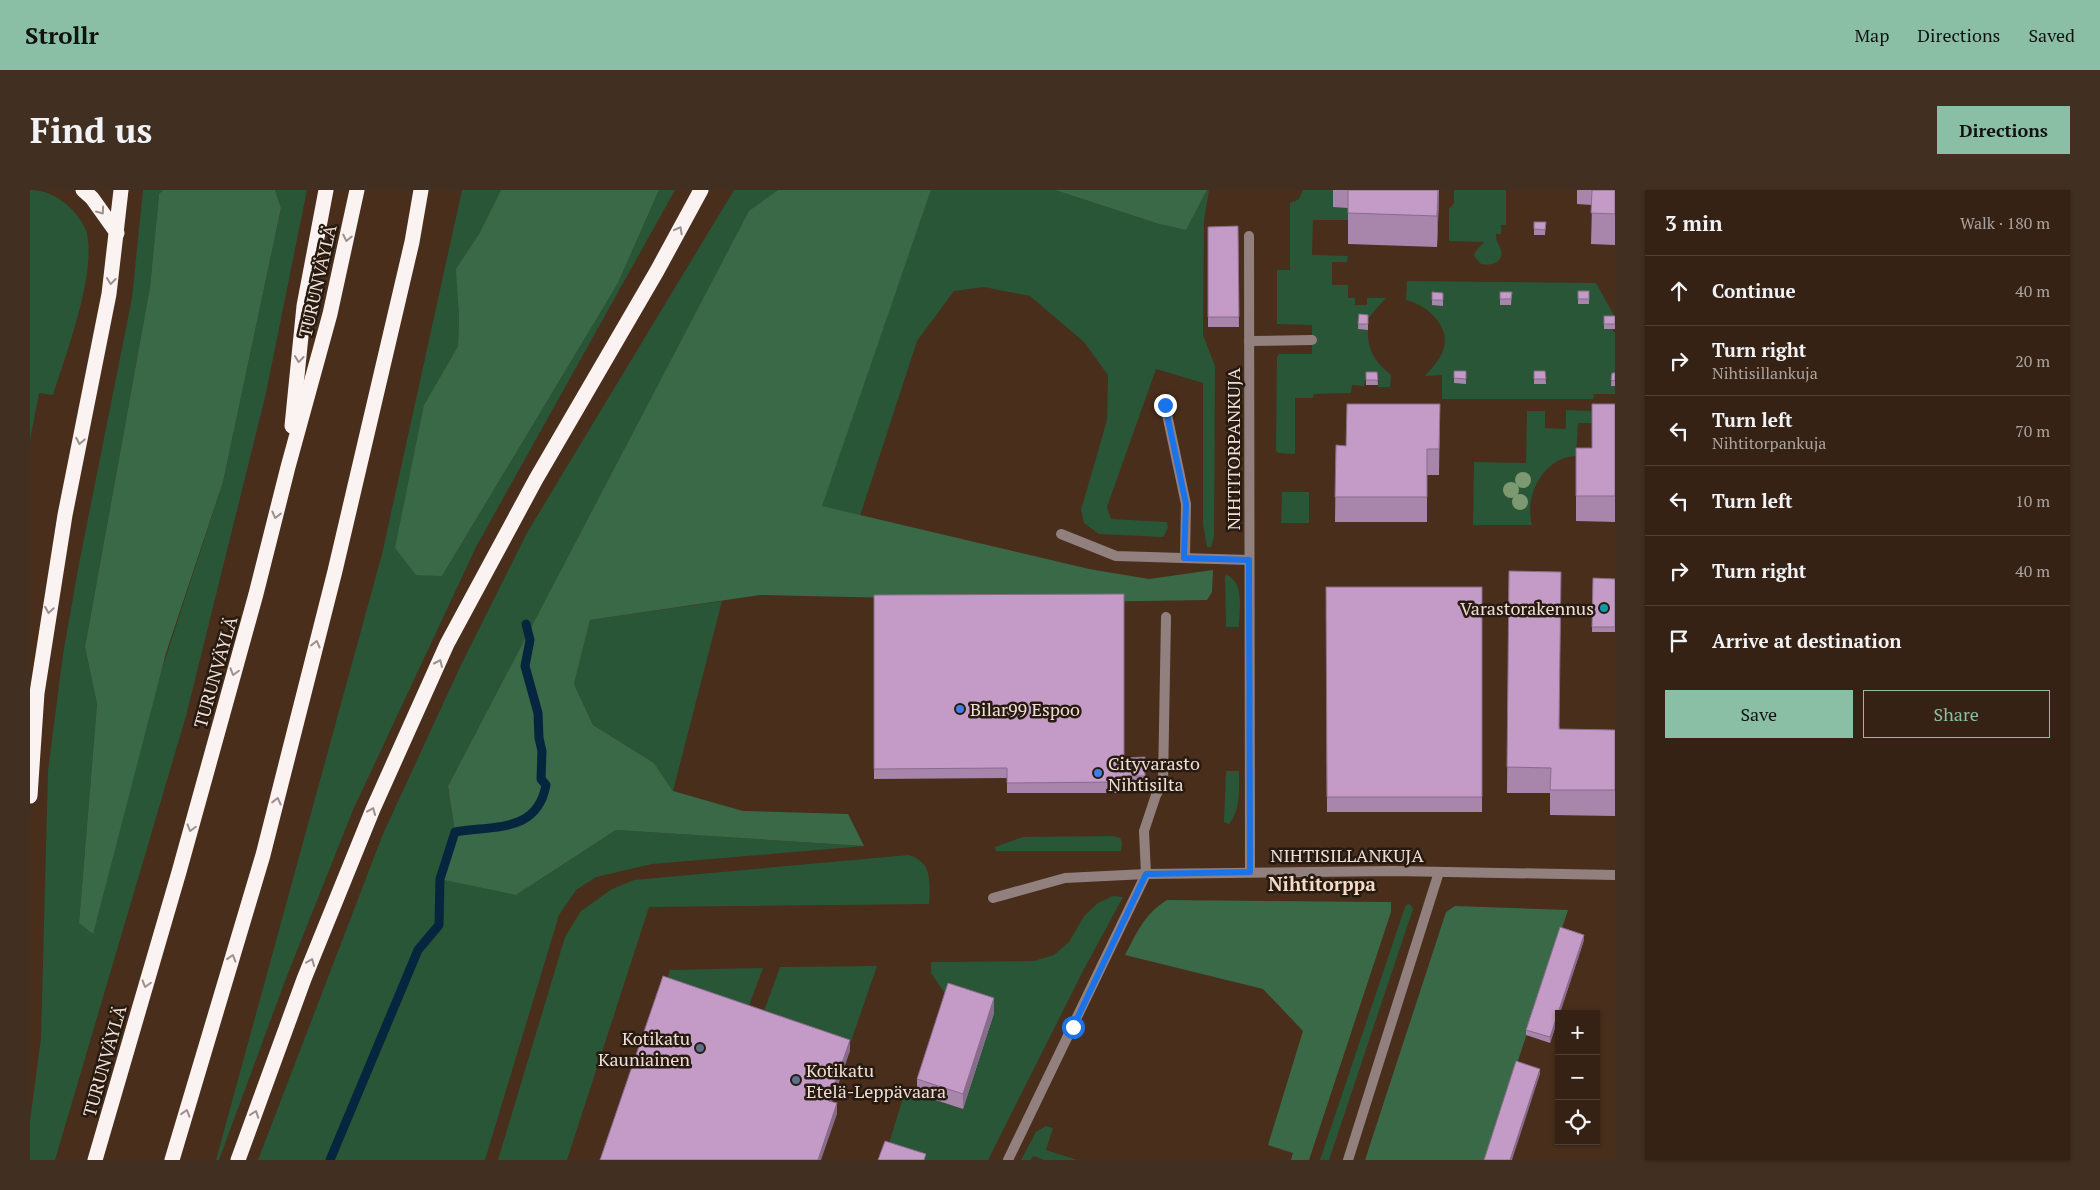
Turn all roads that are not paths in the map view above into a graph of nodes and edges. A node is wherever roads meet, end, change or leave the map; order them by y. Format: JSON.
{"nodes":[{"id":1,"x":83,"y":190,"type":"edge"},
{"id":2,"x":120,"y":190,"type":"edge"},
{"id":3,"x":326,"y":190,"type":"edge"},
{"id":4,"x":357,"y":190,"type":"edge"},
{"id":5,"x":421,"y":190,"type":"edge"},
{"id":6,"x":426,"y":190,"type":"edge"},
{"id":7,"x":701,"y":190,"type":"edge"},
{"id":8,"x":117,"y":233,"type":"junction"},
{"id":9,"x":1249,"y":236,"type":"dead end"},
{"id":10,"x":412,"y":242,"type":"junction"},
{"id":11,"x":1312,"y":340,"type":"dead end"},
{"id":12,"x":1249,"y":341,"type":"junction"},
{"id":13,"x":1165,"y":405,"type":"dead end"},
{"id":14,"x":288,"y":467,"type":"junction"},
{"id":15,"x":1061,"y":534,"type":"dead end"},
{"id":16,"x":1184,"y":558,"type":"junction"},
{"id":17,"x":1249,"y":560,"type":"junction"},
{"id":18,"x":1166,"y":617,"type":"dead end"},
{"id":19,"x":30,"y":796,"type":"edge"},
{"id":20,"x":1250,"y":872,"type":"junction"},
{"id":21,"x":1439,"y":872,"type":"junction"},
{"id":22,"x":1146,"y":874,"type":"junction"},
{"id":23,"x":1615,"y":874,"type":"edge"},
{"id":24,"x":992,"y":898,"type":"dead end"},
{"id":25,"x":95,"y":1160,"type":"edge"},
{"id":26,"x":172,"y":1160,"type":"edge"},
{"id":27,"x":238,"y":1160,"type":"edge"},
{"id":28,"x":1008,"y":1160,"type":"edge"},
{"id":29,"x":1348,"y":1160,"type":"edge"}],
"edges":[{"from":1,"to":8,"type":"highway","one_way":true},
{"from":2,"to":8,"type":"highway"},
{"from":3,"to":14,"type":"highway","one_way":true},
{"from":4,"to":14,"type":"highway","name":"TURUNVÄYLÄ","one_way":true},
{"from":5,"to":10,"type":"highway"},
{"from":6,"to":10,"type":"highway"},
{"from":27,"to":7,"type":"highway","one_way":true},
{"from":8,"to":19,"type":"highway","one_way":true},
{"from":9,"to":12,"type":"street","name":"NIHTITORPANKUJA"},
{"from":26,"to":10,"type":"highway","one_way":true},
{"from":11,"to":12,"type":"street"},
{"from":12,"to":17,"type":"street","name":"NIHTITORPANKUJA"},
{"from":13,"to":16,"type":"street"},
{"from":14,"to":25,"type":"highway","name":"TURUNVÄYLÄ","one_way":true},
{"from":15,"to":16,"type":"street"},
{"from":16,"to":17,"type":"street"},
{"from":17,"to":20,"type":"street","name":"NIHTITORPANKUJA"},
{"from":18,"to":22,"type":"street"},
{"from":20,"to":21,"type":"street","name":"NIHTISILLANKUJA"},
{"from":20,"to":22,"type":"street","name":"NIHTISILLANKUJA"},
{"from":21,"to":23,"type":"street","name":"NIHTISILLANKUJA"},
{"from":21,"to":29,"type":"street"},
{"from":22,"to":24,"type":"street","name":"NIHTISILLANKUJA"},
{"from":22,"to":28,"type":"street"}]}
